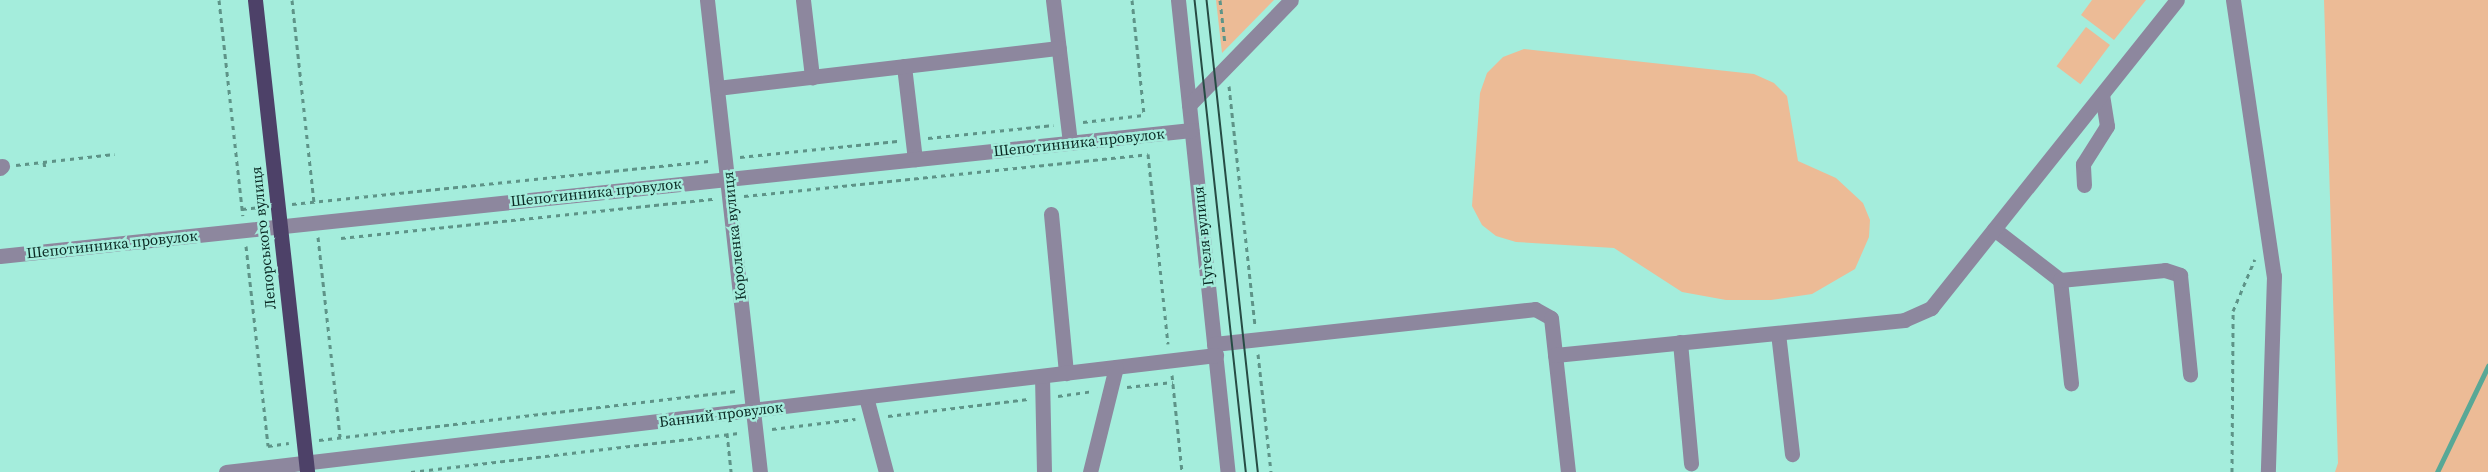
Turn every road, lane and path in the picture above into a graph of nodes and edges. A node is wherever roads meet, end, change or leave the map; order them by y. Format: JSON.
{"nodes":[{"id":1,"x":219,"y":0,"type":"edge"},
{"id":2,"x":255,"y":0,"type":"edge"},
{"id":3,"x":292,"y":0,"type":"edge"},
{"id":4,"x":707,"y":0,"type":"edge"},
{"id":5,"x":803,"y":0,"type":"edge"},
{"id":6,"x":1053,"y":0,"type":"edge"},
{"id":7,"x":1132,"y":0,"type":"edge"},
{"id":8,"x":1178,"y":0,"type":"edge"},
{"id":9,"x":1220,"y":0,"type":"edge"},
{"id":10,"x":1291,"y":0,"type":"edge"},
{"id":11,"x":2177,"y":0,"type":"edge"},
{"id":12,"x":2233,"y":0,"type":"edge"},
{"id":13,"x":1059,"y":48,"type":"junction"},
{"id":14,"x":904,"y":66,"type":"junction"},
{"id":15,"x":1227,"y":66,"type":"junction"},
{"id":16,"x":812,"y":77,"type":"junction"},
{"id":17,"x":717,"y":88,"type":"junction"},
{"id":18,"x":2102,"y":94,"type":"junction"},
{"id":19,"x":1189,"y":105,"type":"junction"},
{"id":20,"x":1191,"y":130,"type":"junction"},
{"id":21,"x":1146,"y":135,"type":"junction"},
{"id":22,"x":1070,"y":143,"type":"junction"},
{"id":23,"x":114,"y":154,"type":"dead end"},
{"id":24,"x":915,"y":159,"type":"junction"},
{"id":25,"x":44,"y":162,"type":"junction"},
{"id":26,"x":1,"y":167,"type":"edge"},
{"id":27,"x":45,"y":169,"type":"dead end"},
{"id":28,"x":728,"y":178,"type":"junction"},
{"id":29,"x":2084,"y":186,"type":"dead end"},
{"id":30,"x":314,"y":202,"type":"dead end"},
{"id":31,"x":242,"y":209,"type":"dead end"},
{"id":32,"x":1051,"y":214,"type":"dead end"},
{"id":33,"x":280,"y":225,"type":"junction"},
{"id":34,"x":1994,"y":229,"type":"junction"},
{"id":35,"x":2267,"y":231,"type":"junction"},
{"id":36,"x":318,"y":241,"type":"dead end"},
{"id":37,"x":246,"y":248,"type":"dead end"},
{"id":38,"x":0,"y":256,"type":"edge"},
{"id":39,"x":2060,"y":280,"type":"junction"},
{"id":40,"x":1778,"y":333,"type":"junction"},
{"id":41,"x":1257,"y":340,"type":"junction"},
{"id":42,"x":1680,"y":342,"type":"junction"},
{"id":43,"x":1215,"y":350,"type":"junction"},
{"id":44,"x":1555,"y":355,"type":"junction"},
{"id":45,"x":1170,"y":361,"type":"junction"},
{"id":46,"x":1116,"y":367,"type":"junction"},
{"id":47,"x":1066,"y":373,"type":"junction"},
{"id":48,"x":2190,"y":374,"type":"dead end"},
{"id":49,"x":1042,"y":376,"type":"junction"},
{"id":50,"x":1173,"y":382,"type":"junction"},
{"id":51,"x":2071,"y":383,"type":"dead end"},
{"id":52,"x":751,"y":389,"type":"junction"},
{"id":53,"x":1110,"y":389,"type":"junction"},
{"id":54,"x":722,"y":392,"type":"junction"},
{"id":55,"x":866,"y":397,"type":"junction"},
{"id":56,"x":1042,"y":397,"type":"junction"},
{"id":57,"x":753,"y":410,"type":"junction"},
{"id":58,"x":725,"y":413,"type":"junction"},
{"id":59,"x":872,"y":417,"type":"junction"},
{"id":60,"x":756,"y":431,"type":"junction"},
{"id":61,"x":727,"y":435,"type":"junction"},
{"id":62,"x":268,"y":446,"type":"dead end"},
{"id":63,"x":1792,"y":454,"type":"dead end"},
{"id":64,"x":1691,"y":464,"type":"dead end"},
{"id":65,"x":307,"y":467,"type":"edge"},
{"id":66,"x":226,"y":472,"type":"edge"},
{"id":67,"x":411,"y":472,"type":"edge"},
{"id":68,"x":731,"y":472,"type":"edge"},
{"id":69,"x":760,"y":472,"type":"edge"},
{"id":70,"x":886,"y":472,"type":"edge"},
{"id":71,"x":1044,"y":472,"type":"edge"},
{"id":72,"x":1090,"y":472,"type":"edge"},
{"id":73,"x":1182,"y":472,"type":"edge"},
{"id":74,"x":1228,"y":472,"type":"edge"},
{"id":75,"x":1271,"y":472,"type":"edge"},
{"id":76,"x":1568,"y":472,"type":"edge"},
{"id":77,"x":2232,"y":472,"type":"edge"},
{"id":78,"x":2268,"y":472,"type":"edge"}],
"edges":[{"from":1,"to":31,"type":"path"},
{"from":2,"to":33,"type":"main road","name":"Лепорського вулиця"},
{"from":3,"to":30,"type":"path"},
{"from":4,"to":17,"type":"street","name":"Короленка вулиця"},
{"from":5,"to":16,"type":"street"},
{"from":6,"to":13,"type":"street"},
{"from":7,"to":21,"type":"path"},
{"from":8,"to":19,"type":"street","name":"Гугеля вулиця"},
{"from":9,"to":15,"type":"path"},
{"from":10,"to":15,"type":"street"},
{"from":11,"to":18,"type":"street"},
{"from":12,"to":35,"type":"street"},
{"from":13,"to":14,"type":"street"},
{"from":13,"to":22,"type":"street"},
{"from":14,"to":16,"type":"street"},
{"from":14,"to":24,"type":"street"},
{"from":15,"to":19,"type":"street"},
{"from":15,"to":41,"type":"path"},
{"from":16,"to":17,"type":"street"},
{"from":17,"to":28,"type":"street","name":"Короленка вулиця"},
{"from":18,"to":29,"type":"street"},
{"from":18,"to":34,"type":"street"},
{"from":19,"to":20,"type":"street","name":"Гугеля вулиця"},
{"from":20,"to":21,"type":"street","name":"Шепотинника провулок"},
{"from":20,"to":43,"type":"street","name":"Гугеля вулиця"},
{"from":21,"to":22,"type":"street","name":"Шепотинника провулок"},
{"from":21,"to":45,"type":"path"},
{"from":22,"to":24,"type":"street","name":"Шепотинника провулок"},
{"from":23,"to":25,"type":"path"},
{"from":24,"to":28,"type":"street","name":"Шепотинника провулок"},
{"from":25,"to":26,"type":"path"},
{"from":25,"to":27,"type":"path"},
{"from":28,"to":33,"type":"street","name":"Шепотинника провулок"},
{"from":28,"to":52,"type":"street","name":"Короленка вулиця"},
{"from":32,"to":47,"type":"street"},
{"from":33,"to":38,"type":"street","name":"Шепотинника провулок"},
{"from":33,"to":65,"type":"main road","name":"Лепорського вулиця"},
{"from":34,"to":39,"type":"street"},
{"from":34,"to":40,"type":"street"},
{"from":35,"to":77,"type":"path"},
{"from":35,"to":78,"type":"street"},
{"from":36,"to":54,"type":"path"},
{"from":37,"to":62,"type":"path"},
{"from":39,"to":48,"type":"street"},
{"from":39,"to":51,"type":"street"},
{"from":40,"to":42,"type":"street"},
{"from":40,"to":63,"type":"street"},
{"from":41,"to":43,"type":"street","name":"Банний провулок"},
{"from":41,"to":44,"type":"street","name":"Банний провулок"},
{"from":41,"to":75,"type":"path"},
{"from":42,"to":44,"type":"street"},
{"from":42,"to":64,"type":"street"},
{"from":43,"to":45,"type":"street","name":"Банний провулок"},
{"from":43,"to":74,"type":"street","name":"Гугеля вулиця"},
{"from":44,"to":76,"type":"street"},
{"from":45,"to":46,"type":"street","name":"Банний провулок"},
{"from":45,"to":50,"type":"path"},
{"from":46,"to":47,"type":"street","name":"Банний провулок"},
{"from":46,"to":53,"type":"street"},
{"from":47,"to":49,"type":"street","name":"Банний провулок"},
{"from":49,"to":55,"type":"street","name":"Банний провулок"},
{"from":49,"to":56,"type":"street"},
{"from":50,"to":53,"type":"path"},
{"from":50,"to":73,"type":"path"},
{"from":52,"to":54,"type":"path"},
{"from":52,"to":57,"type":"street","name":"Короленка вулиця"},
{"from":53,"to":56,"type":"path"},
{"from":53,"to":72,"type":"street"},
{"from":54,"to":58,"type":"path"},
{"from":55,"to":57,"type":"street","name":"Банний провулок"},
{"from":55,"to":59,"type":"street"},
{"from":56,"to":59,"type":"path"},
{"from":56,"to":71,"type":"street"},
{"from":57,"to":58,"type":"street","name":"Банний провулок"},
{"from":57,"to":60,"type":"street","name":"Короленка вулиця"},
{"from":58,"to":61,"type":"path"},
{"from":58,"to":65,"type":"street","name":"Банний провулок"},
{"from":59,"to":60,"type":"path"},
{"from":59,"to":70,"type":"street"},
{"from":60,"to":61,"type":"path"},
{"from":60,"to":69,"type":"street","name":"Короленка вулиця"},
{"from":61,"to":67,"type":"path"},
{"from":61,"to":68,"type":"path"},
{"from":65,"to":66,"type":"street","name":"Банний провулок"}]}
